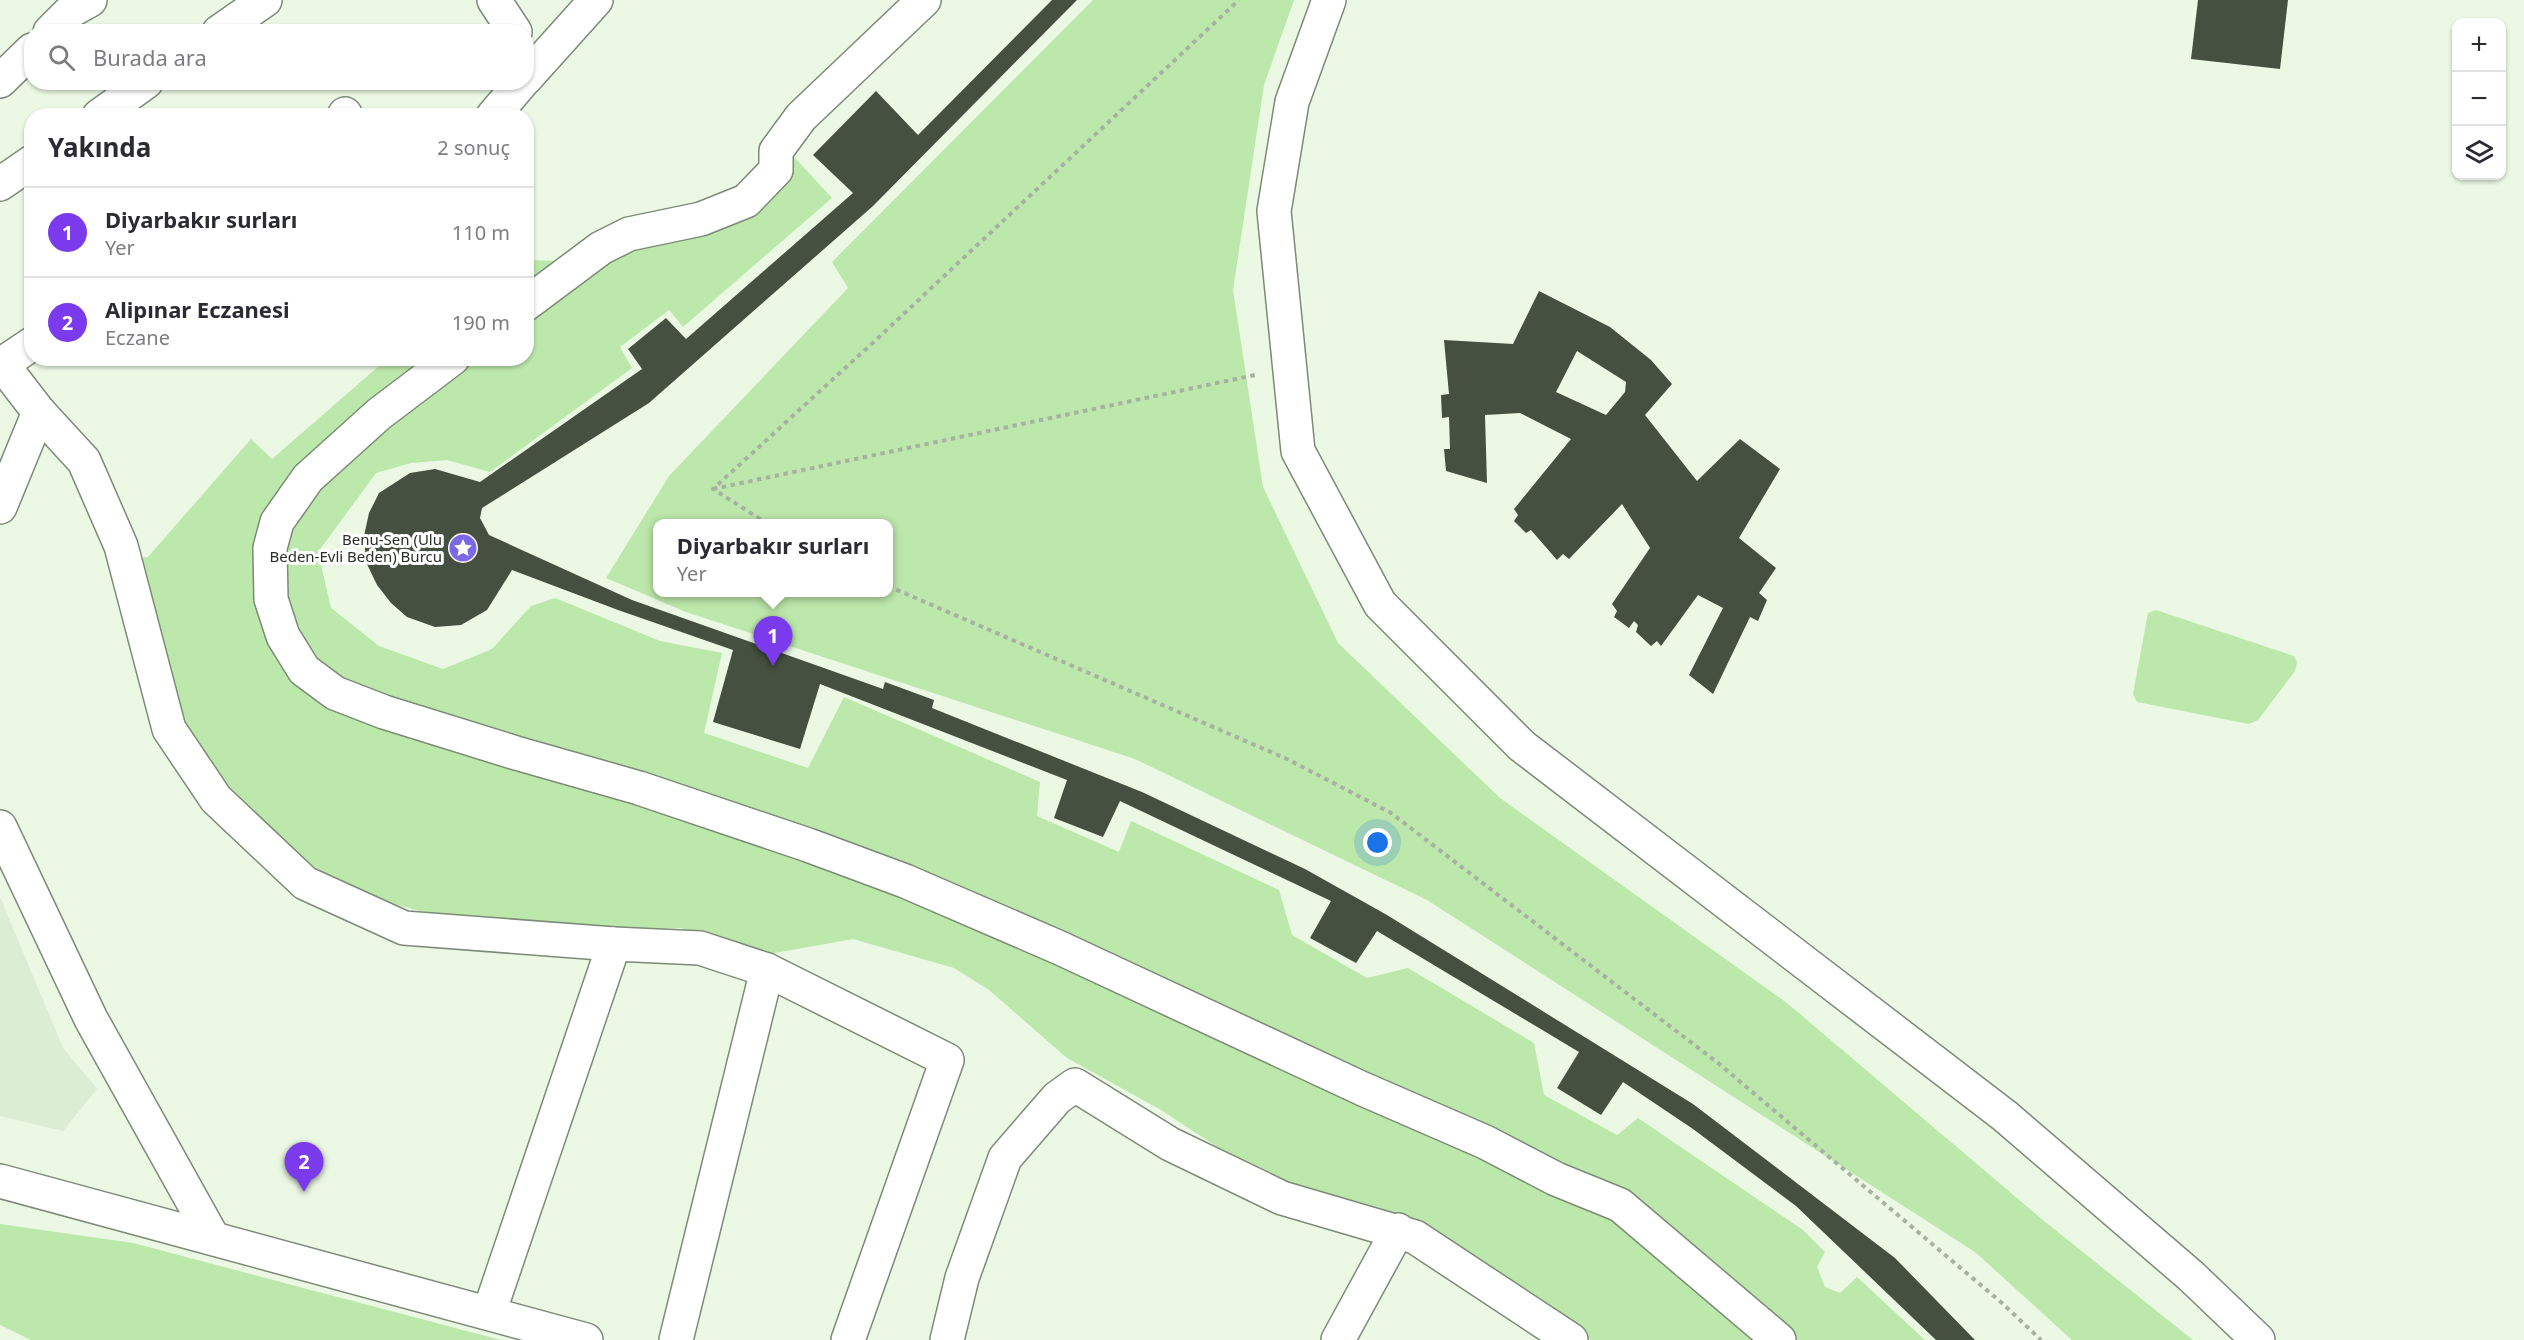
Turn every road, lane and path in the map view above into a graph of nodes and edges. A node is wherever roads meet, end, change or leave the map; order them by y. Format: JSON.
{"nodes":[{"id":1,"x":90,"y":0,"type":"edge"},
{"id":2,"x":265,"y":0,"type":"edge"},
{"id":3,"x":494,"y":0,"type":"edge"},
{"id":4,"x":596,"y":0,"type":"edge"},
{"id":5,"x":924,"y":0,"type":"edge"},
{"id":6,"x":1239,"y":0,"type":"edge"},
{"id":7,"x":1329,"y":0,"type":"edge"},
{"id":8,"x":58,"y":24,"type":"edge"},
{"id":9,"x":230,"y":24,"type":"edge"},
{"id":10,"x":510,"y":24,"type":"edge"},
{"id":11,"x":24,"y":58,"type":"edge"},
{"id":12,"x":534,"y":62,"type":"edge"},
{"id":13,"x":0,"y":81,"type":"edge"},
{"id":14,"x":135,"y":90,"type":"edge"},
{"id":15,"x":512,"y":90,"type":"edge"},
{"id":16,"x":110,"y":108,"type":"edge"},
{"id":17,"x":499,"y":108,"type":"edge"},
{"id":18,"x":24,"y":168,"type":"edge"},
{"id":19,"x":0,"y":184,"type":"edge"},
{"id":20,"x":534,"y":298,"type":"edge"},
{"id":21,"x":24,"y":349,"type":"edge"},
{"id":22,"x":1,"y":365,"type":"edge"},
{"id":23,"x":442,"y":366,"type":"edge"},
{"id":24,"x":1288,"y":368,"type":"junction"},
{"id":25,"x":39,"y":412,"type":"junction"},
{"id":26,"x":712,"y":489,"type":"junction"},
{"id":27,"x":0,"y":507,"type":"edge"},
{"id":28,"x":760,"y":519,"type":"edge"},
{"id":29,"x":893,"y":588,"type":"edge"},
{"id":30,"x":0,"y":827,"type":"edge"},
{"id":31,"x":614,"y":944,"type":"junction"},
{"id":32,"x":767,"y":970,"type":"junction"},
{"id":33,"x":0,"y":1181,"type":"edge"},
{"id":34,"x":1398,"y":1230,"type":"junction"},
{"id":35,"x":213,"y":1238,"type":"junction"},
{"id":36,"x":489,"y":1313,"type":"junction"},
{"id":37,"x":586,"y":1340,"type":"edge"},
{"id":38,"x":676,"y":1340,"type":"edge"},
{"id":39,"x":848,"y":1340,"type":"edge"},
{"id":40,"x":947,"y":1340,"type":"edge"},
{"id":41,"x":1338,"y":1340,"type":"edge"},
{"id":42,"x":1571,"y":1340,"type":"edge"},
{"id":43,"x":1779,"y":1340,"type":"edge"},
{"id":44,"x":2041,"y":1340,"type":"edge"},
{"id":45,"x":2258,"y":1340,"type":"edge"}],
"edges":[{"from":1,"to":8,"type":"street"},
{"from":2,"to":9,"type":"street"},
{"from":3,"to":10,"type":"street"},
{"from":4,"to":12,"type":"street"},
{"from":5,"to":20,"type":"street"},
{"from":6,"to":26,"type":"path"},
{"from":7,"to":24,"type":"street"},
{"from":11,"to":13,"type":"street"},
{"from":14,"to":16,"type":"street"},
{"from":15,"to":17,"type":"street"},
{"from":18,"to":19,"type":"street"},
{"from":21,"to":22,"type":"street"},
{"from":22,"to":25,"type":"street"},
{"from":23,"to":43,"type":"street"},
{"from":24,"to":26,"type":"path"},
{"from":24,"to":45,"type":"street"},
{"from":25,"to":27,"type":"street"},
{"from":25,"to":31,"type":"street"},
{"from":26,"to":28,"type":"path"},
{"from":29,"to":44,"type":"path"},
{"from":30,"to":35,"type":"street"},
{"from":31,"to":32,"type":"street"},
{"from":31,"to":36,"type":"street"},
{"from":32,"to":38,"type":"street"},
{"from":32,"to":39,"type":"street"},
{"from":33,"to":35,"type":"street"},
{"from":34,"to":40,"type":"street"},
{"from":34,"to":41,"type":"street"},
{"from":34,"to":42,"type":"street"},
{"from":35,"to":36,"type":"street"},
{"from":36,"to":37,"type":"street"}]}
